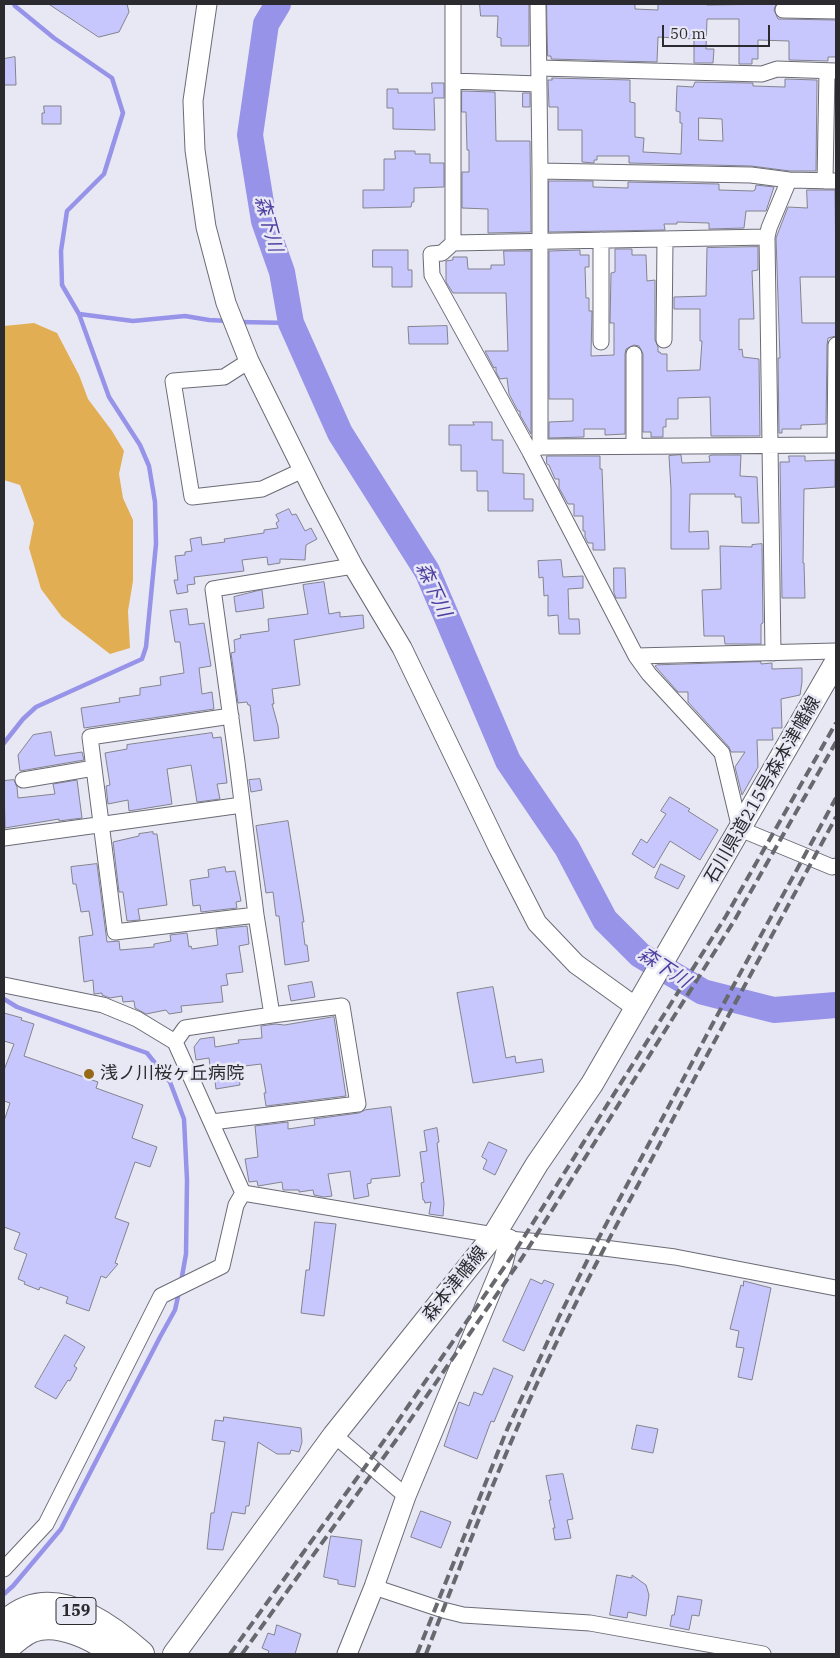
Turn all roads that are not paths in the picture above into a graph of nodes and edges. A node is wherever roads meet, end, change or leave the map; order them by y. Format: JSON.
{"nodes":[{"id":1,"x":207,"y":4,"type":"edge"},
{"id":2,"x":453,"y":4,"type":"edge"},
{"id":3,"x":538,"y":4,"type":"edge"},
{"id":4,"x":783,"y":10,"type":"dead end"},
{"id":5,"x":836,"y":11,"type":"edge"},
{"id":6,"x":539,"y":68,"type":"junction"},
{"id":7,"x":832,"y":71,"type":"edge"},
{"id":8,"x":453,"y":81,"type":"junction"},
{"id":9,"x":539,"y":84,"type":"junction"},
{"id":10,"x":540,"y":171,"type":"junction"},
{"id":11,"x":789,"y":180,"type":"junction"},
{"id":12,"x":831,"y":181,"type":"edge"},
{"id":13,"x":767,"y":237,"type":"junction"},
{"id":14,"x":665,"y":239,"type":"junction"},
{"id":15,"x":601,"y":240,"type":"junction"},
{"id":16,"x":539,"y":242,"type":"junction"},
{"id":17,"x":453,"y":243,"type":"junction"},
{"id":18,"x":664,"y":340,"type":"dead end"},
{"id":19,"x":601,"y":342,"type":"dead end"},
{"id":20,"x":836,"y":346,"type":"edge"},
{"id":21,"x":634,"y":354,"type":"dead end"},
{"id":22,"x":249,"y":361,"type":"junction"},
{"id":23,"x":770,"y":445,"type":"junction"},
{"id":24,"x":836,"y":445,"type":"edge"},
{"id":25,"x":634,"y":446,"type":"junction"},
{"id":26,"x":535,"y":449,"type":"junction"},
{"id":27,"x":303,"y":470,"type":"junction"},
{"id":28,"x":353,"y":566,"type":"junction"},
{"id":29,"x":836,"y":651,"type":"edge"},
{"id":30,"x":773,"y":653,"type":"junction"},
{"id":31,"x":636,"y":656,"type":"junction"},
{"id":32,"x":836,"y":662,"type":"edge"},
{"id":33,"x":231,"y":716,"type":"junction"},
{"id":34,"x":94,"y":768,"type":"junction"},
{"id":35,"x":23,"y":780,"type":"dead end"},
{"id":36,"x":242,"y":805,"type":"junction"},
{"id":37,"x":102,"y":825,"type":"junction"},
{"id":38,"x":740,"y":829,"type":"junction"},
{"id":39,"x":4,"y":838,"type":"edge"},
{"id":40,"x":836,"y":866,"type":"edge"},
{"id":41,"x":704,"y":892,"type":"joint"},
{"id":42,"x":256,"y":915,"type":"junction"},
{"id":43,"x":4,"y":985,"type":"edge"},
{"id":44,"x":637,"y":1008,"type":"junction"},
{"id":45,"x":272,"y":1015,"type":"junction"},
{"id":46,"x":175,"y":1042,"type":"junction"},
{"id":47,"x":212,"y":1122,"type":"junction"},
{"id":48,"x":243,"y":1193,"type":"junction"},
{"id":49,"x":502,"y":1237,"type":"junction"},
{"id":50,"x":836,"y":1288,"type":"edge"},
{"id":51,"x":334,"y":1435,"type":"junction"},
{"id":52,"x":406,"y":1496,"type":"junction"},
{"id":53,"x":4,"y":1569,"type":"edge"},
{"id":54,"x":374,"y":1587,"type":"junction"},
{"id":55,"x":4,"y":1625,"type":"edge"},
{"id":56,"x":4,"y":1650,"type":"edge"},
{"id":57,"x":115,"y":1654,"type":"edge"},
{"id":58,"x":141,"y":1654,"type":"edge"},
{"id":59,"x":174,"y":1654,"type":"edge"},
{"id":60,"x":347,"y":1654,"type":"edge"},
{"id":61,"x":763,"y":1654,"type":"edge"}],
"edges":[{"from":1,"to":22,"type":"street"},
{"from":2,"to":8,"type":"street"},
{"from":3,"to":6,"type":"street"},
{"from":4,"to":5,"type":"street"},
{"from":6,"to":7,"type":"street"},
{"from":6,"to":9,"type":"street"},
{"from":7,"to":12,"type":"street"},
{"from":8,"to":9,"type":"street"},
{"from":8,"to":17,"type":"street"},
{"from":9,"to":10,"type":"street"},
{"from":10,"to":11,"type":"street"},
{"from":10,"to":16,"type":"street"},
{"from":11,"to":12,"type":"street"},
{"from":11,"to":13,"type":"street"},
{"from":13,"to":14,"type":"street"},
{"from":13,"to":23,"type":"street"},
{"from":14,"to":15,"type":"street"},
{"from":14,"to":18,"type":"street"},
{"from":15,"to":16,"type":"street"},
{"from":15,"to":19,"type":"street"},
{"from":16,"to":17,"type":"street"},
{"from":16,"to":26,"type":"street"},
{"from":17,"to":26,"type":"street"},
{"from":20,"to":24,"type":"street"},
{"from":21,"to":25,"type":"street"},
{"from":22,"to":27,"type":"street"},
{"from":22,"to":27,"type":"street"},
{"from":23,"to":24,"type":"street"},
{"from":23,"to":25,"type":"street"},
{"from":23,"to":30,"type":"street"},
{"from":25,"to":26,"type":"street"},
{"from":26,"to":31,"type":"street"},
{"from":27,"to":28,"type":"street"},
{"from":28,"to":33,"type":"street"},
{"from":28,"to":44,"type":"street"},
{"from":29,"to":30,"type":"street"},
{"from":30,"to":31,"type":"street"},
{"from":31,"to":38,"type":"street"},
{"from":32,"to":38,"type":"main road","name":"石川県道215号森本津幡線"},
{"from":33,"to":34,"type":"street"},
{"from":33,"to":36,"type":"street"},
{"from":34,"to":35,"type":"street"},
{"from":34,"to":37,"type":"street"},
{"from":36,"to":37,"type":"street"},
{"from":36,"to":42,"type":"street"},
{"from":37,"to":39,"type":"street"},
{"from":37,"to":42,"type":"street"},
{"from":38,"to":40,"type":"street"},
{"from":38,"to":41,"type":"main road","name":"石川県道215号森本津幡線"},
{"from":41,"to":44,"type":"main road","name":"森本津幡線"},
{"from":42,"to":45,"type":"street"},
{"from":43,"to":46,"type":"street"},
{"from":44,"to":49,"type":"main road","name":"森本津幡線"},
{"from":45,"to":46,"type":"street"},
{"from":45,"to":47,"type":"street"},
{"from":46,"to":47,"type":"street"},
{"from":47,"to":48,"type":"street"},
{"from":48,"to":49,"type":"street"},
{"from":48,"to":53,"type":"street"},
{"from":49,"to":50,"type":"street"},
{"from":49,"to":51,"type":"main road","name":"森本津幡線"},
{"from":49,"to":52,"type":"street"},
{"from":51,"to":52,"type":"street"},
{"from":51,"to":59,"type":"main road","name":"森本津幡線"},
{"from":52,"to":54,"type":"street"},
{"from":54,"to":60,"type":"street"},
{"from":54,"to":61,"type":"street"},
{"from":55,"to":58,"type":"highway","number":"159"},
{"from":56,"to":57,"type":"highway","number":"159"}]}
